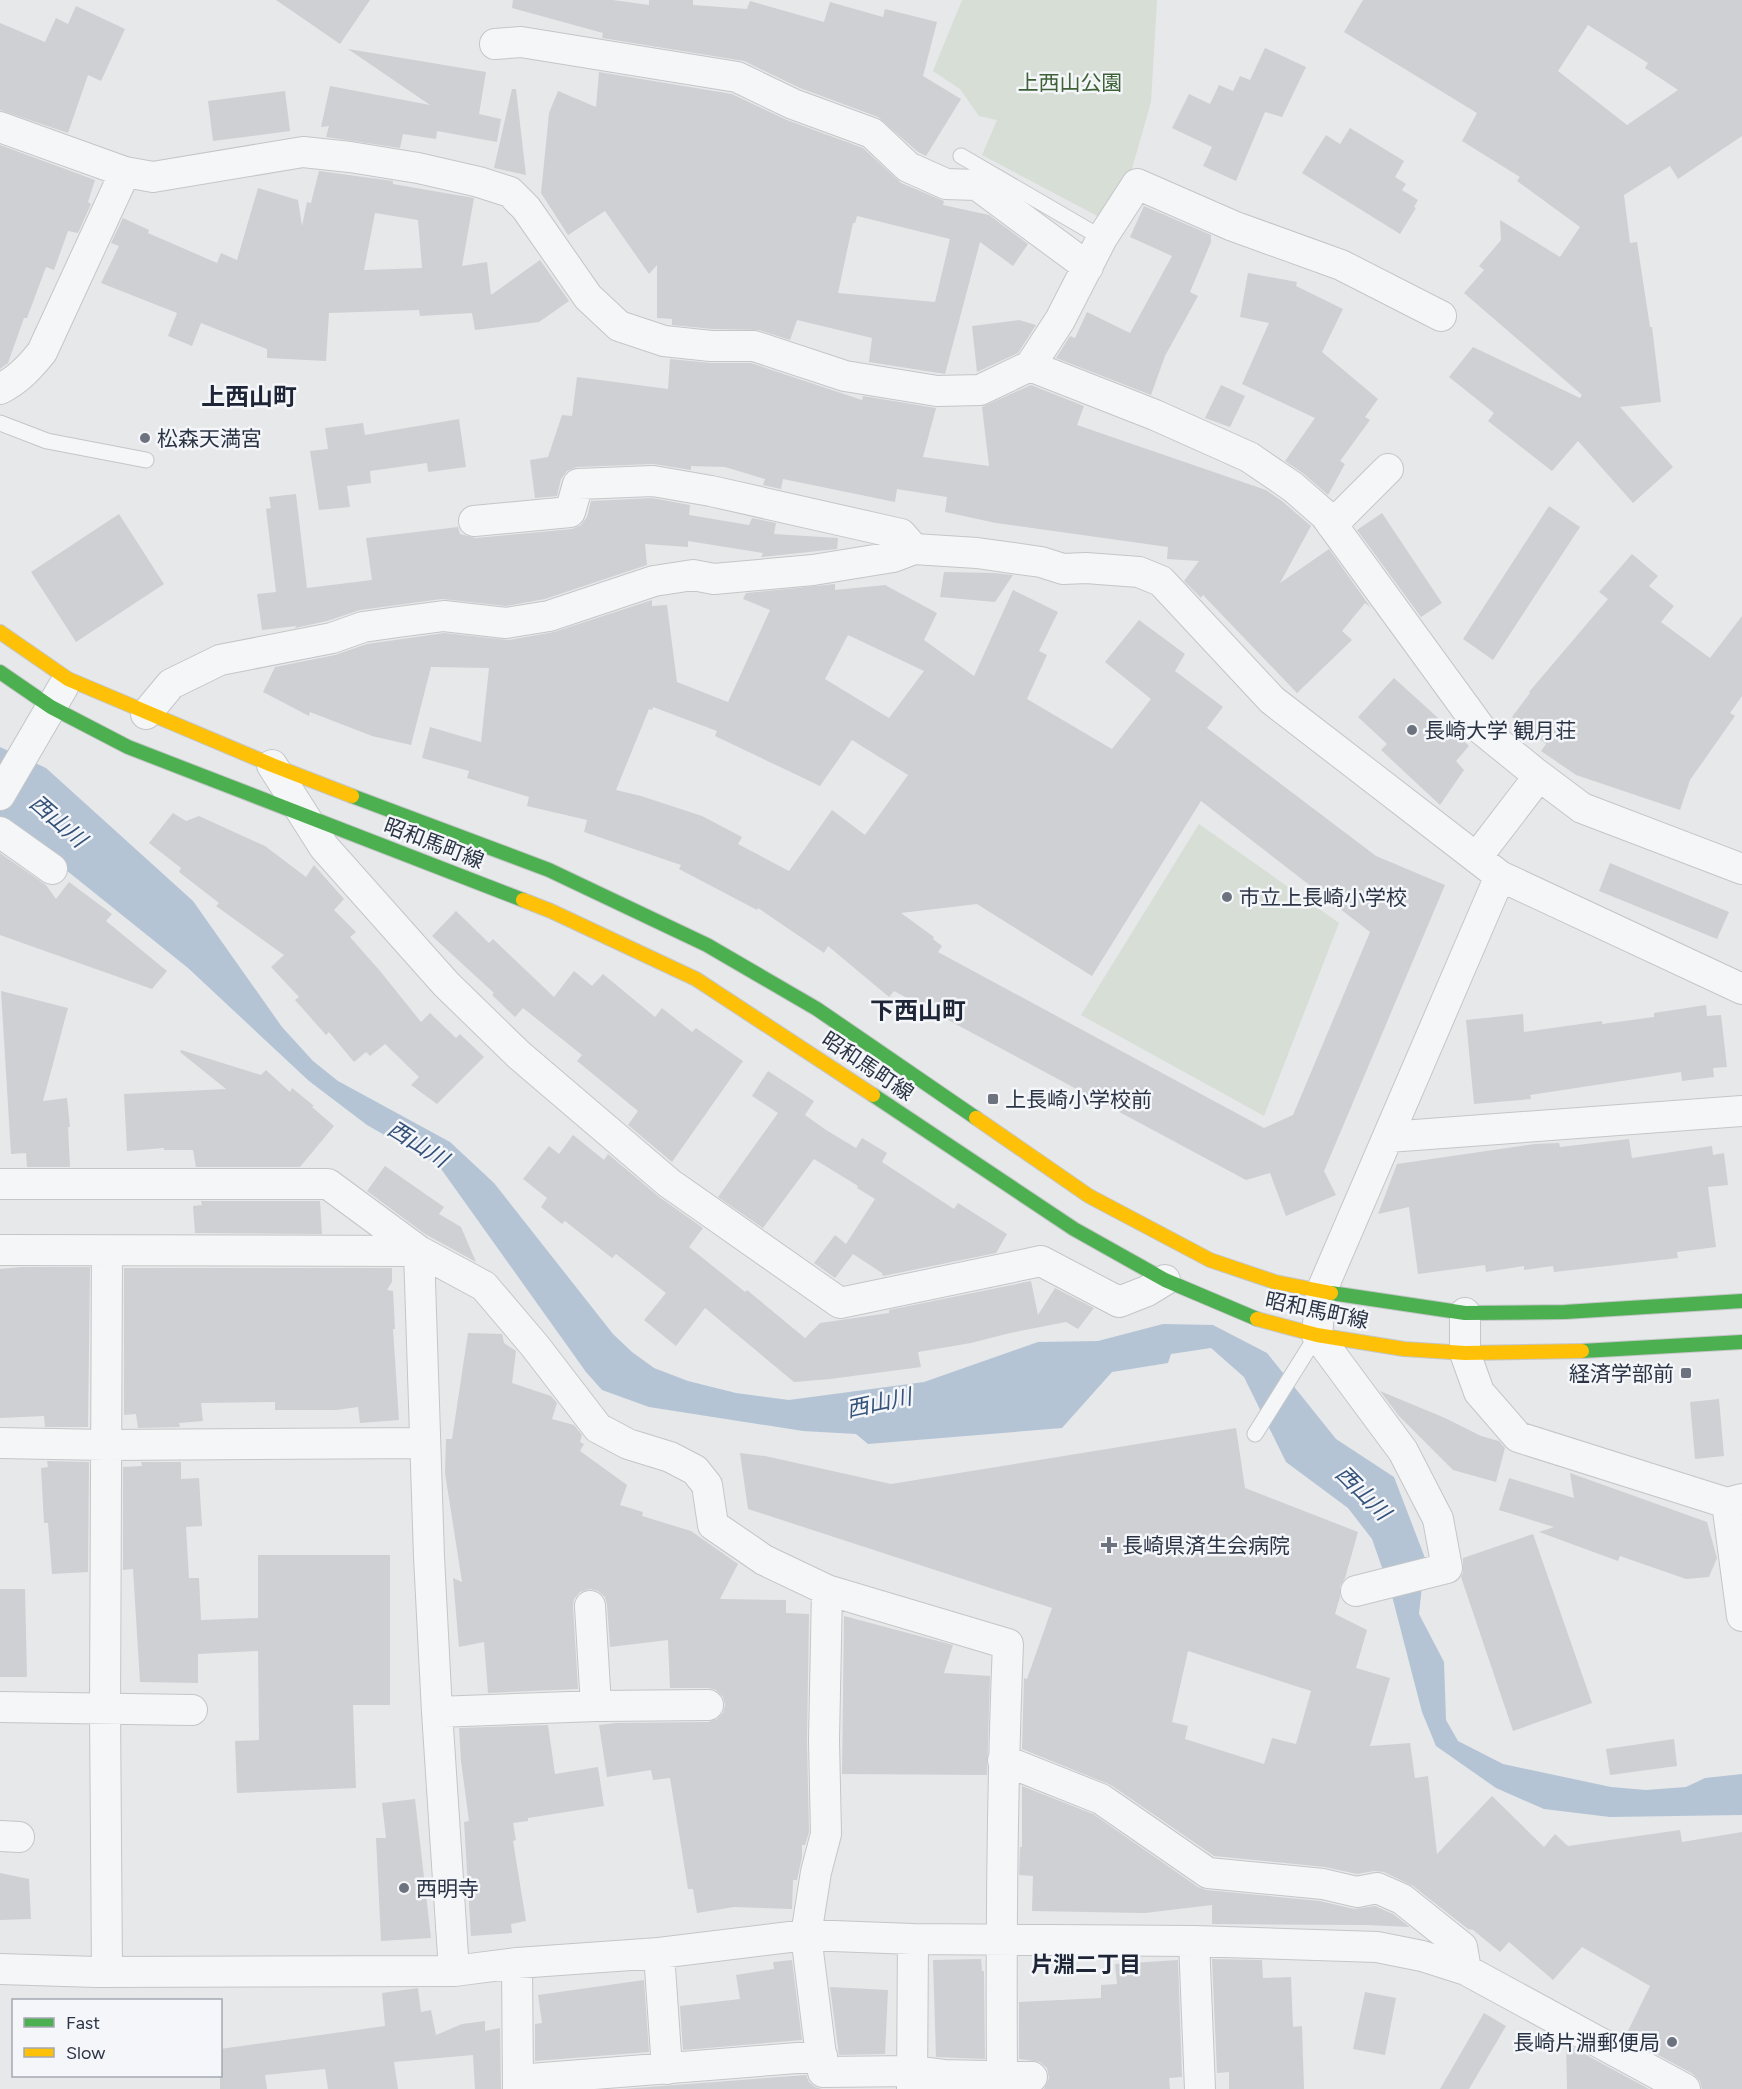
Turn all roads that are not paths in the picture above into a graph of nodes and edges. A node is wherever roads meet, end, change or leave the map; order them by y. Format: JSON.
{"nodes":[{"id":1,"x":495,"y":44,"type":"dead end"},
{"id":2,"x":0,"y":127,"type":"edge"},
{"id":3,"x":961,"y":156,"type":"dead end"},
{"id":4,"x":125,"y":172,"type":"junction"},
{"id":5,"x":1102,"y":238,"type":"junction"},
{"id":6,"x":1088,"y":267,"type":"junction"},
{"id":7,"x":1441,"y":316,"type":"dead end"},
{"id":8,"x":1030,"y":366,"type":"junction"},
{"id":9,"x":0,"y":389,"type":"edge"},
{"id":10,"x":0,"y":423,"type":"edge"},
{"id":11,"x":146,"y":460,"type":"dead end"},
{"id":12,"x":1388,"y":468,"type":"dead end"},
{"id":13,"x":474,"y":521,"type":"dead end"},
{"id":14,"x":1332,"y":525,"type":"junction"},
{"id":15,"x":914,"y":549,"type":"junction"},
{"id":16,"x":0,"y":632,"type":"edge"},
{"id":17,"x":0,"y":672,"type":"edge"},
{"id":18,"x":68,"y":679,"type":"junction"},
{"id":19,"x":51,"y":707,"type":"junction"},
{"id":20,"x":146,"y":714,"type":"junction"},
{"id":21,"x":272,"y":765,"type":"junction"},
{"id":22,"x":1539,"y":776,"type":"junction"},
{"id":23,"x":0,"y":795,"type":"edge"},
{"id":24,"x":303,"y":814,"type":"junction"},
{"id":25,"x":0,"y":832,"type":"edge"},
{"id":26,"x":1477,"y":857,"type":"junction"},
{"id":27,"x":52,"y":869,"type":"dead end"},
{"id":28,"x":1742,"y":869,"type":"edge"},
{"id":29,"x":1500,"y":876,"type":"junction"},
{"id":30,"x":1742,"y":989,"type":"edge"},
{"id":31,"x":1742,"y":1111,"type":"edge"},
{"id":32,"x":1388,"y":1137,"type":"junction"},
{"id":33,"x":0,"y":1184,"type":"edge"},
{"id":34,"x":0,"y":1250,"type":"edge"},
{"id":35,"x":107,"y":1251,"type":"junction"},
{"id":36,"x":419,"y":1251,"type":"junction"},
{"id":37,"x":1165,"y":1280,"type":"junction"},
{"id":38,"x":1322,"y":1292,"type":"junction"},
{"id":39,"x":1742,"y":1301,"type":"edge"},
{"id":40,"x":1465,"y":1313,"type":"junction"},
{"id":41,"x":1317,"y":1335,"type":"junction"},
{"id":42,"x":1742,"y":1342,"type":"edge"},
{"id":43,"x":1465,"y":1353,"type":"junction"},
{"id":44,"x":1255,"y":1434,"type":"dead end"},
{"id":45,"x":0,"y":1443,"type":"edge"},
{"id":46,"x":425,"y":1443,"type":"junction"},
{"id":47,"x":107,"y":1445,"type":"junction"},
{"id":48,"x":1735,"y":1501,"type":"edge"},
{"id":49,"x":827,"y":1590,"type":"junction"},
{"id":50,"x":1356,"y":1591,"type":"dead end"},
{"id":51,"x":590,"y":1606,"type":"dead end"},
{"id":52,"x":1742,"y":1616,"type":"edge"},
{"id":53,"x":708,"y":1705,"type":"dead end"},
{"id":54,"x":596,"y":1706,"type":"junction"},
{"id":55,"x":0,"y":1707,"type":"edge"},
{"id":56,"x":105,"y":1709,"type":"junction"},
{"id":57,"x":192,"y":1710,"type":"dead end"},
{"id":58,"x":437,"y":1712,"type":"junction"},
{"id":59,"x":1003,"y":1760,"type":"junction"},
{"id":60,"x":806,"y":1935,"type":"junction"},
{"id":61,"x":913,"y":1939,"type":"junction"},
{"id":62,"x":1001,"y":1941,"type":"junction"},
{"id":63,"x":1194,"y":1941,"type":"junction"},
{"id":64,"x":659,"y":1953,"type":"junction"},
{"id":65,"x":517,"y":1963,"type":"junction"},
{"id":66,"x":0,"y":1969,"type":"edge"},
{"id":67,"x":1466,"y":1970,"type":"junction"},
{"id":68,"x":454,"y":1971,"type":"junction"},
{"id":69,"x":107,"y":1972,"type":"junction"},
{"id":70,"x":822,"y":2056,"type":"junction"},
{"id":71,"x":667,"y":2069,"type":"junction"},
{"id":72,"x":1002,"y":2076,"type":"junction"},
{"id":73,"x":1032,"y":2077,"type":"dead end"},
{"id":74,"x":912,"y":2080,"type":"edge"},
{"id":75,"x":946,"y":2082,"type":"edge"},
{"id":76,"x":518,"y":2085,"type":"edge"},
{"id":77,"x":1200,"y":2089,"type":"edge"},
{"id":78,"x":1684,"y":2089,"type":"edge"}],
"edges":[{"from":1,"to":6,"type":"street"},
{"from":2,"to":4,"type":"street"},
{"from":3,"to":5,"type":"lane"},
{"from":4,"to":8,"type":"street"},
{"from":4,"to":9,"type":"street"},
{"from":5,"to":6,"type":"street"},
{"from":5,"to":7,"type":"street"},
{"from":6,"to":8,"type":"street"},
{"from":8,"to":14,"type":"street"},
{"from":10,"to":11,"type":"lane"},
{"from":12,"to":14,"type":"street"},
{"from":13,"to":15,"type":"street"},
{"from":14,"to":22,"type":"street"},
{"from":15,"to":20,"type":"street"},
{"from":15,"to":26,"type":"street"},
{"from":16,"to":18,"type":"main road","name":"昭和馬町線"},
{"from":17,"to":19,"type":"main road","name":"昭和馬町線"},
{"from":18,"to":19,"type":"street"},
{"from":18,"to":20,"type":"main road","name":"昭和馬町線"},
{"from":19,"to":23,"type":"street"},
{"from":19,"to":24,"type":"main road","name":"昭和馬町線"},
{"from":20,"to":21,"type":"main road","name":"昭和馬町線"},
{"from":21,"to":24,"type":"street"},
{"from":21,"to":38,"type":"main road","name":"昭和馬町線"},
{"from":22,"to":26,"type":"street"},
{"from":22,"to":28,"type":"street"},
{"from":24,"to":37,"type":"main road","name":"昭和馬町線"},
{"from":24,"to":37,"type":"street"},
{"from":25,"to":27,"type":"street"},
{"from":26,"to":29,"type":"street"},
{"from":29,"to":30,"type":"street"},
{"from":29,"to":32,"type":"street"},
{"from":31,"to":32,"type":"street"},
{"from":32,"to":38,"type":"street"},
{"from":33,"to":36,"type":"street"},
{"from":34,"to":35,"type":"street"},
{"from":35,"to":36,"type":"street"},
{"from":35,"to":47,"type":"street"},
{"from":36,"to":46,"type":"street"},
{"from":36,"to":49,"type":"street"},
{"from":37,"to":41,"type":"main road","name":"昭和馬町線"},
{"from":38,"to":40,"type":"main road","name":"昭和馬町線"},
{"from":38,"to":41,"type":"street"},
{"from":39,"to":40,"type":"main road","name":"昭和馬町線"},
{"from":40,"to":43,"type":"street"},
{"from":41,"to":43,"type":"main road","name":"昭和馬町線"},
{"from":41,"to":44,"type":"lane"},
{"from":41,"to":50,"type":"street"},
{"from":42,"to":43,"type":"main road","name":"昭和馬町線"},
{"from":43,"to":48,"type":"street"},
{"from":45,"to":47,"type":"street"},
{"from":46,"to":47,"type":"street"},
{"from":46,"to":58,"type":"street"},
{"from":47,"to":56,"type":"street"},
{"from":48,"to":52,"type":"street"},
{"from":49,"to":59,"type":"street"},
{"from":49,"to":60,"type":"street"},
{"from":51,"to":54,"type":"street"},
{"from":53,"to":54,"type":"street"},
{"from":54,"to":58,"type":"street"},
{"from":55,"to":56,"type":"street"},
{"from":56,"to":57,"type":"street"},
{"from":56,"to":69,"type":"street"},
{"from":58,"to":68,"type":"street"},
{"from":59,"to":62,"type":"street"},
{"from":59,"to":67,"type":"street"},
{"from":60,"to":61,"type":"street"},
{"from":60,"to":64,"type":"street"},
{"from":60,"to":70,"type":"street"},
{"from":61,"to":62,"type":"street"},
{"from":61,"to":74,"type":"street"},
{"from":62,"to":63,"type":"street"},
{"from":62,"to":72,"type":"street"},
{"from":63,"to":67,"type":"street"},
{"from":63,"to":77,"type":"street"},
{"from":64,"to":65,"type":"street"},
{"from":64,"to":71,"type":"street"},
{"from":65,"to":68,"type":"street"},
{"from":65,"to":76,"type":"street"},
{"from":66,"to":69,"type":"street"},
{"from":67,"to":78,"type":"street"},
{"from":68,"to":69,"type":"street"},
{"from":70,"to":71,"type":"street"},
{"from":70,"to":74,"type":"street"},
{"from":71,"to":76,"type":"street"},
{"from":72,"to":73,"type":"street"},
{"from":72,"to":75,"type":"street"},
{"from":74,"to":75,"type":"street"}]}
